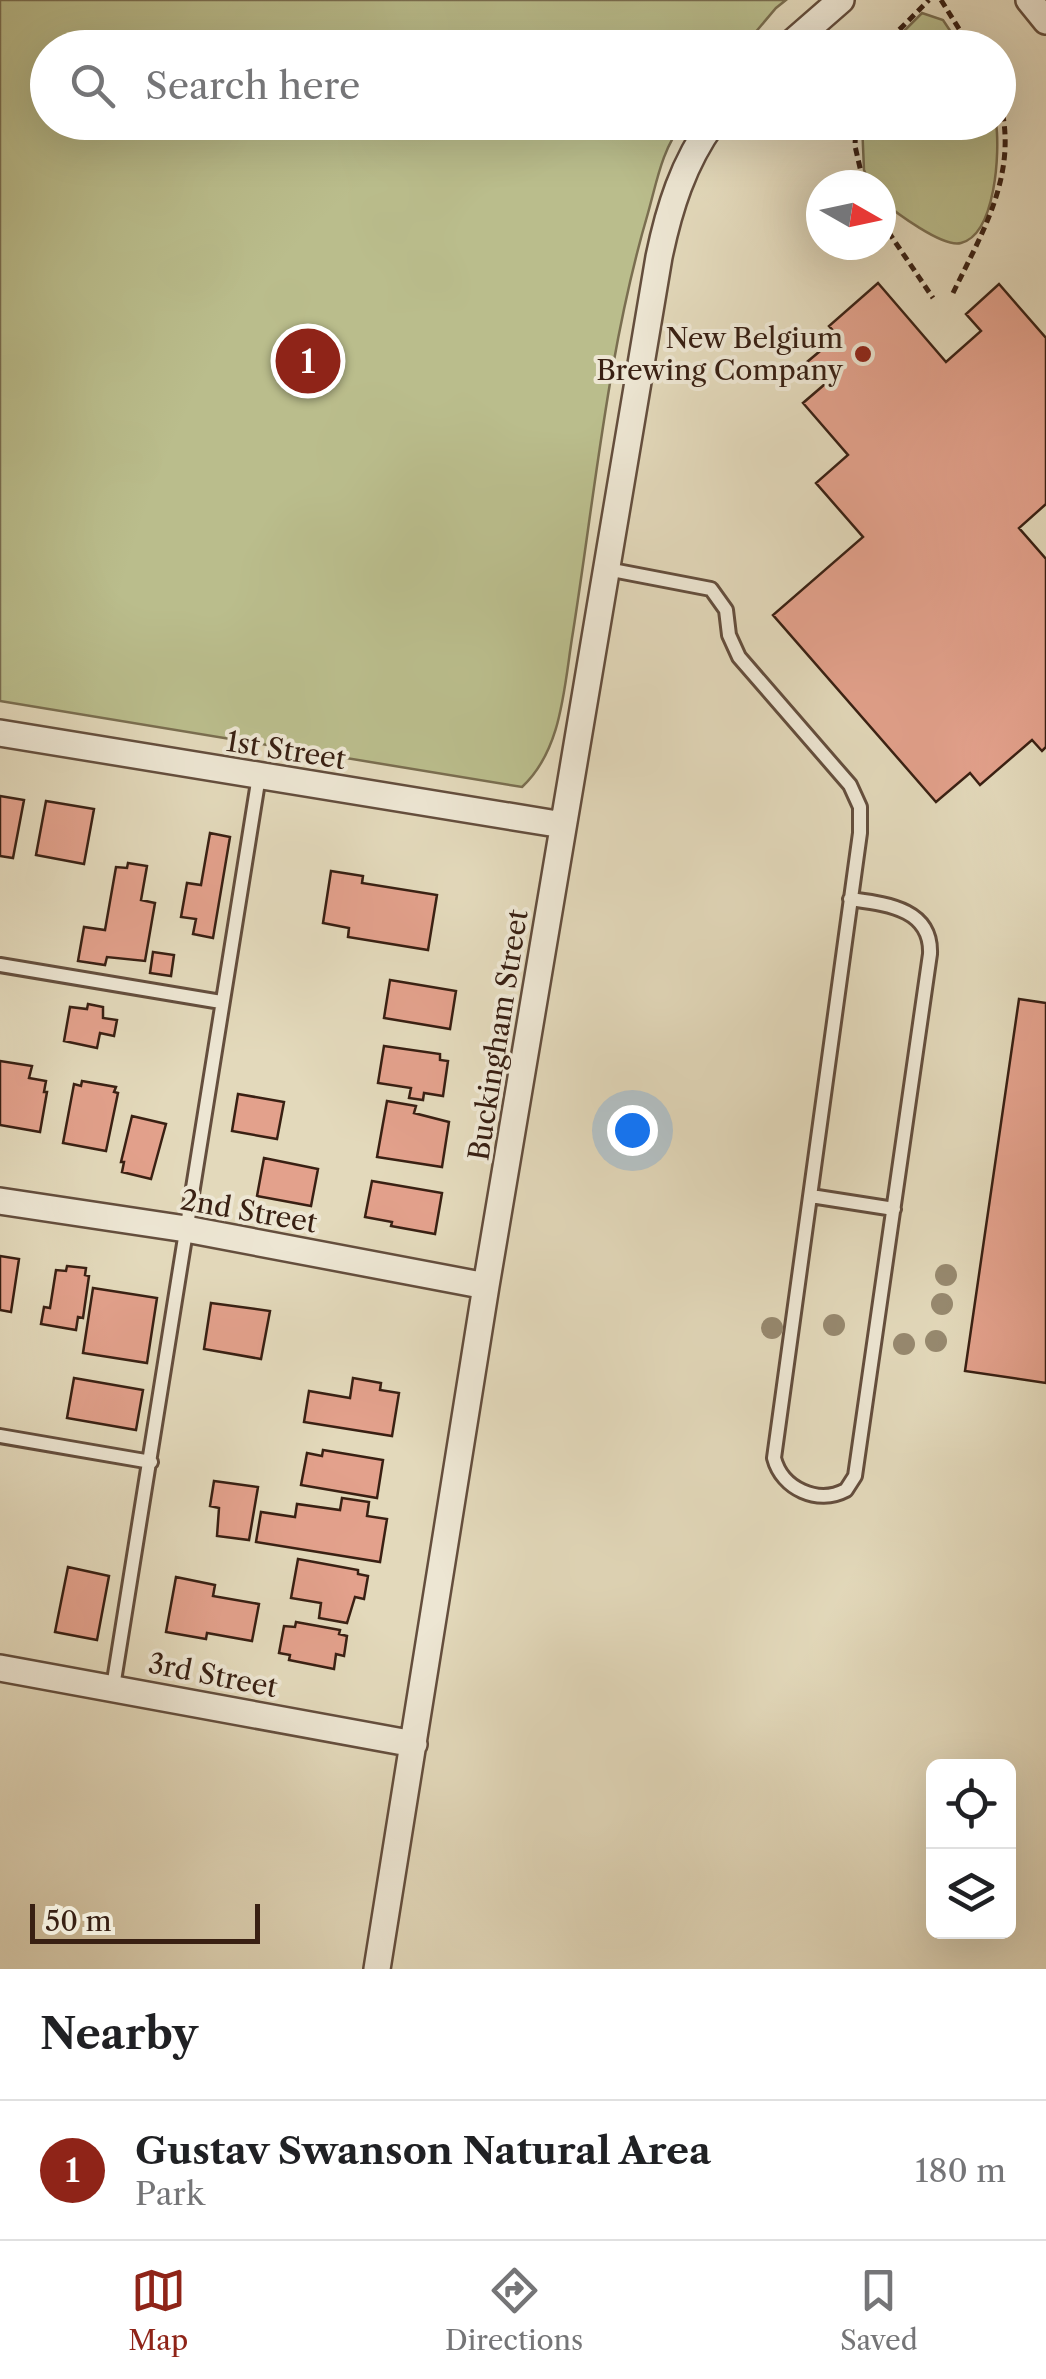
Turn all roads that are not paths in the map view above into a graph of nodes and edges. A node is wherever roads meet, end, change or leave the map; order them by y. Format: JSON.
{"nodes":[{"id":1,"x":841,"y":0,"type":"edge"},
{"id":2,"x":1029,"y":0,"type":"edge"},
{"id":3,"x":1046,"y":21,"type":"edge"},
{"id":4,"x":807,"y":30,"type":"edge"},
{"id":5,"x":702,"y":140,"type":"edge"},
{"id":6,"x":607,"y":569,"type":"junction"},
{"id":7,"x":0,"y":733,"type":"edge"},
{"id":8,"x":259,"y":776,"type":"junction"},
{"id":9,"x":563,"y":826,"type":"junction"},
{"id":10,"x":850,"y":899,"type":"junction"},
{"id":11,"x":0,"y":965,"type":"edge"},
{"id":12,"x":221,"y":1002,"type":"junction"},
{"id":13,"x":811,"y":1196,"type":"junction"},
{"id":14,"x":0,"y":1201,"type":"edge"},
{"id":15,"x":894,"y":1209,"type":"junction"},
{"id":16,"x":186,"y":1229,"type":"junction"},
{"id":17,"x":486,"y":1286,"type":"junction"},
{"id":18,"x":0,"y":1436,"type":"edge"},
{"id":19,"x":151,"y":1462,"type":"junction"},
{"id":20,"x":0,"y":1668,"type":"edge"},
{"id":21,"x":113,"y":1687,"type":"junction"},
{"id":22,"x":414,"y":1744,"type":"junction"},
{"id":23,"x":377,"y":1969,"type":"edge"}],
"edges":[{"from":1,"to":4,"type":"street"},
{"from":2,"to":3,"type":"street"},
{"from":5,"to":6,"type":"street","name":"Buckingham Street"},
{"from":6,"to":9,"type":"street","name":"Buckingham Street"},
{"from":6,"to":10,"type":"lane"},
{"from":7,"to":8,"type":"street","name":"1st Street"},
{"from":8,"to":9,"type":"street","name":"1st Street"},
{"from":8,"to":12,"type":"lane"},
{"from":9,"to":17,"type":"street","name":"Buckingham Street"},
{"from":10,"to":13,"type":"lane"},
{"from":10,"to":15,"type":"lane"},
{"from":11,"to":12,"type":"lane"},
{"from":12,"to":16,"type":"lane"},
{"from":13,"to":15,"type":"lane"},
{"from":13,"to":15,"type":"lane"},
{"from":14,"to":16,"type":"street","name":"2nd Street"},
{"from":16,"to":17,"type":"street","name":"2nd Street"},
{"from":16,"to":19,"type":"lane"},
{"from":17,"to":22,"type":"street","name":"Buckingham Street"},
{"from":18,"to":19,"type":"lane"},
{"from":19,"to":21,"type":"lane"},
{"from":20,"to":21,"type":"street","name":"3rd Street"},
{"from":21,"to":22,"type":"street","name":"3rd Street"},
{"from":22,"to":23,"type":"street","name":"Buckingham Street"}]}
